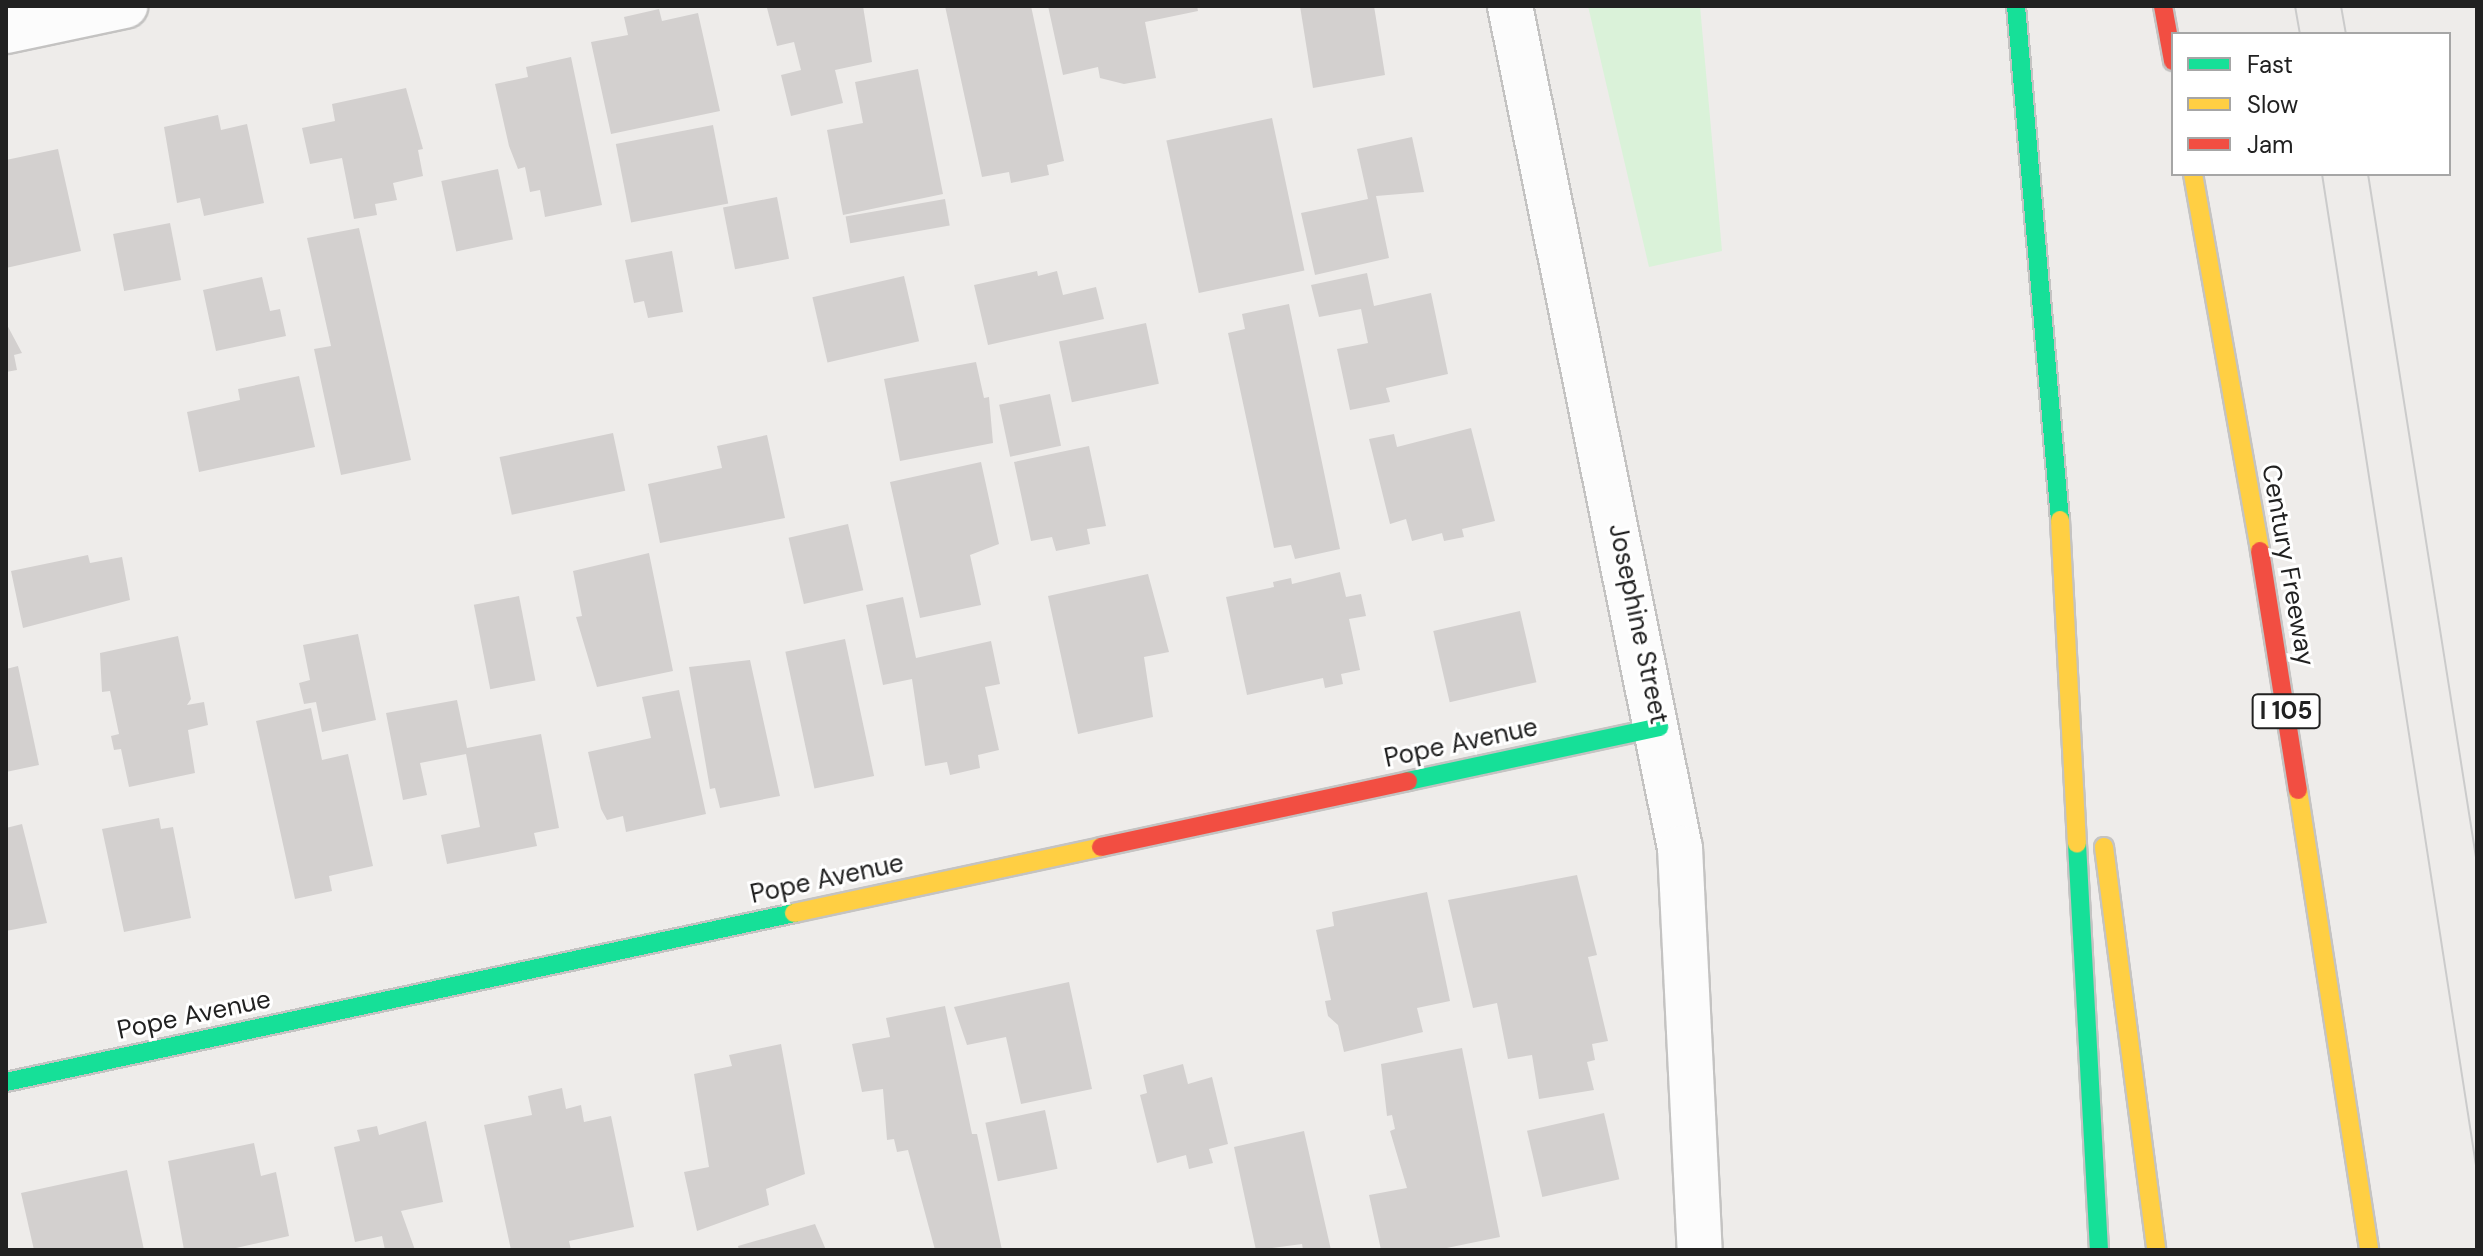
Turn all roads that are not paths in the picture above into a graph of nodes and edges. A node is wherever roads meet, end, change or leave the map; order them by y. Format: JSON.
{"nodes":[{"id":1,"x":125,"y":6,"type":"edge"},
{"id":2,"x":1510,"y":6,"type":"edge"},
{"id":3,"x":2016,"y":6,"type":"edge"},
{"id":4,"x":2163,"y":6,"type":"edge"},
{"id":5,"x":6,"y":31,"type":"edge"},
{"id":6,"x":2171,"y":50,"type":"edge"},
{"id":7,"x":2193,"y":176,"type":"edge"},
{"id":8,"x":2059,"y":503,"type":"junction"},
{"id":9,"x":1659,"y":727,"type":"junction"},
{"id":10,"x":2094,"y":768,"type":"dead end"},
{"id":11,"x":2102,"y":830,"type":"dead end"},
{"id":12,"x":6,"y":1082,"type":"edge"},
{"id":13,"x":1700,"y":1250,"type":"edge"},
{"id":14,"x":2099,"y":1250,"type":"edge"},
{"id":15,"x":2156,"y":1250,"type":"edge"},
{"id":16,"x":2369,"y":1250,"type":"edge"}],
"edges":[{"from":1,"to":5,"type":"street"},
{"from":2,"to":9,"type":"street","name":"Josephine Street"},
{"from":3,"to":8,"type":"main road"},
{"from":4,"to":6,"type":"main road"},
{"from":7,"to":16,"type":"main road","name":"Century Freeway","number":"I 105"},
{"from":8,"to":10,"type":"main road"},
{"from":8,"to":14,"type":"main road"},
{"from":9,"to":12,"type":"main road","name":"Pope Avenue"},
{"from":9,"to":13,"type":"street","name":"Josephine Street"},
{"from":11,"to":15,"type":"main road"}]}
